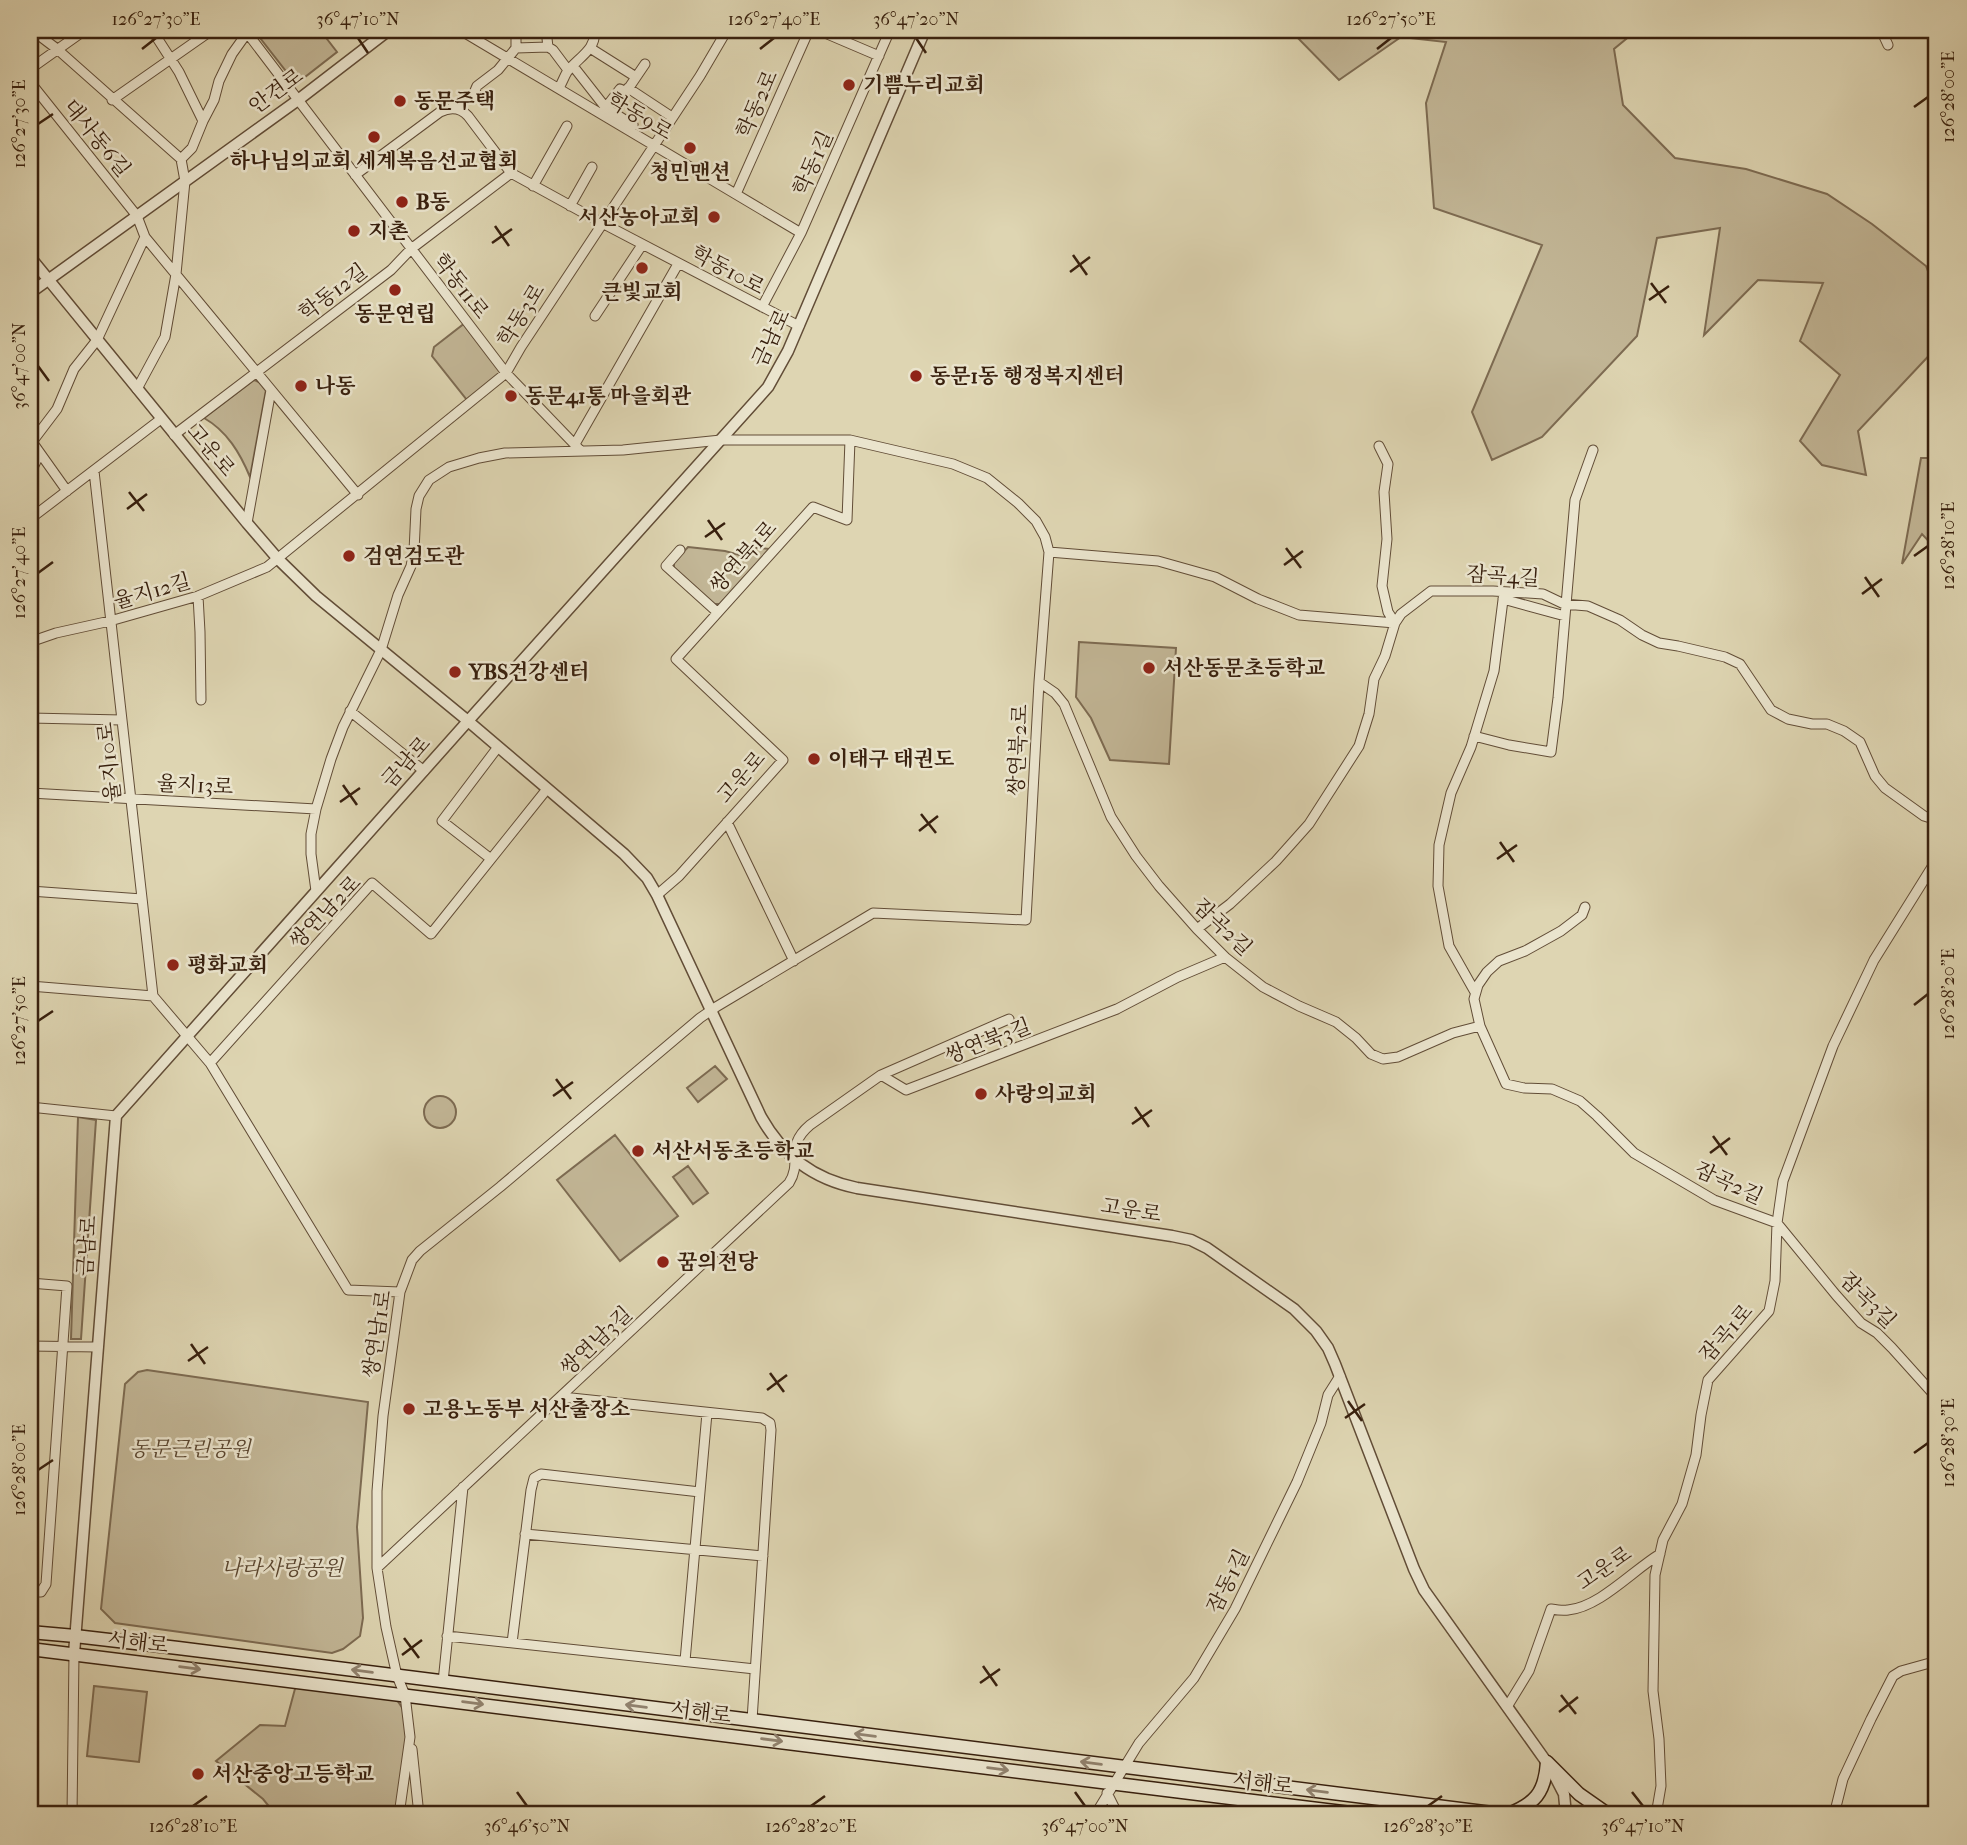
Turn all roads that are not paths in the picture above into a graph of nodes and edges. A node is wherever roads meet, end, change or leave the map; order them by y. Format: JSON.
{"nodes":[{"id":1,"x":32,"y":30,"type":"edge"},
{"id":2,"x":85,"y":30,"type":"edge"},
{"id":3,"x":152,"y":30,"type":"edge"},
{"id":4,"x":212,"y":30,"type":"edge"},
{"id":5,"x":389,"y":30,"type":"edge"},
{"id":6,"x":460,"y":30,"type":"edge"},
{"id":7,"x":516,"y":30,"type":"edge"},
{"id":8,"x":546,"y":30,"type":"edge"},
{"id":9,"x":594,"y":30,"type":"edge"},
{"id":10,"x":727,"y":30,"type":"edge"},
{"id":11,"x":809,"y":30,"type":"edge"},
{"id":12,"x":818,"y":30,"type":"edge"},
{"id":13,"x":890,"y":30,"type":"edge"},
{"id":14,"x":925,"y":30,"type":"edge"},
{"id":15,"x":1881,"y":30,"type":"edge"},
{"id":16,"x":246,"y":31,"type":"edge"},
{"id":17,"x":1888,"y":45,"type":"dead end"},
{"id":18,"x":548,"y":47,"type":"junction"},
{"id":19,"x":516,"y":48,"type":"junction"},
{"id":20,"x":590,"y":48,"type":"junction"},
{"id":21,"x":57,"y":50,"type":"junction"},
{"id":22,"x":879,"y":55,"type":"junction"},
{"id":23,"x":508,"y":58,"type":"junction"},
{"id":24,"x":170,"y":60,"type":"junction"},
{"id":25,"x":645,"y":64,"type":"dead end"},
{"id":26,"x":571,"y":68,"type":"junction"},
{"id":27,"x":30,"y":69,"type":"edge"},
{"id":28,"x":636,"y":76,"type":"junction"},
{"id":29,"x":30,"y":82,"type":"edge"},
{"id":30,"x":559,"y":88,"type":"junction"},
{"id":31,"x":628,"y":88,"type":"junction"},
{"id":32,"x":113,"y":100,"type":"junction"},
{"id":33,"x":298,"y":100,"type":"junction"},
{"id":34,"x":453,"y":108,"type":"junction"},
{"id":35,"x":604,"y":111,"type":"junction"},
{"id":36,"x":672,"y":117,"type":"junction"},
{"id":37,"x":203,"y":121,"type":"junction"},
{"id":38,"x":567,"y":126,"type":"dead end"},
{"id":39,"x":654,"y":145,"type":"junction"},
{"id":40,"x":181,"y":159,"type":"junction"},
{"id":41,"x":592,"y":167,"type":"dead end"},
{"id":42,"x":511,"y":173,"type":"junction"},
{"id":43,"x":355,"y":175,"type":"junction"},
{"id":44,"x":185,"y":181,"type":"junction"},
{"id":45,"x":533,"y":186,"type":"junction"},
{"id":46,"x":736,"y":194,"type":"junction"},
{"id":47,"x":570,"y":206,"type":"junction"},
{"id":48,"x":137,"y":216,"type":"junction"},
{"id":49,"x":601,"y":223,"type":"junction"},
{"id":50,"x":801,"y":233,"type":"junction"},
{"id":51,"x":145,"y":237,"type":"junction"},
{"id":52,"x":642,"y":244,"type":"junction"},
{"id":53,"x":411,"y":248,"type":"junction"},
{"id":54,"x":30,"y":257,"type":"edge"},
{"id":55,"x":678,"y":264,"type":"junction"},
{"id":56,"x":176,"y":274,"type":"junction"},
{"id":57,"x":48,"y":280,"type":"junction"},
{"id":58,"x":30,"y":293,"type":"edge"},
{"id":59,"x":762,"y":307,"type":"junction"},
{"id":60,"x":595,"y":316,"type":"dead end"},
{"id":61,"x":799,"y":326,"type":"junction"},
{"id":62,"x":97,"y":340,"type":"junction"},
{"id":63,"x":257,"y":372,"type":"junction"},
{"id":64,"x":506,"y":373,"type":"junction"},
{"id":65,"x":136,"y":389,"type":"junction"},
{"id":66,"x":271,"y":390,"type":"junction"},
{"id":67,"x":161,"y":419,"type":"junction"},
{"id":68,"x":174,"y":435,"type":"junction"},
{"id":69,"x":722,"y":440,"type":"junction"},
{"id":70,"x":850,"y":440,"type":"junction"},
{"id":71,"x":31,"y":441,"type":"edge"},
{"id":72,"x":1379,"y":446,"type":"dead end"},
{"id":73,"x":577,"y":447,"type":"junction"},
{"id":74,"x":1593,"y":450,"type":"dead end"},
{"id":75,"x":40,"y":453,"type":"junction"},
{"id":76,"x":93,"y":471,"type":"junction"},
{"id":77,"x":30,"y":474,"type":"edge"},
{"id":78,"x":67,"y":491,"type":"junction"},
{"id":79,"x":358,"y":495,"type":"junction"},
{"id":80,"x":30,"y":519,"type":"edge"},
{"id":81,"x":247,"y":523,"type":"junction"},
{"id":82,"x":680,"y":550,"type":"dead end"},
{"id":83,"x":1049,"y":552,"type":"junction"},
{"id":84,"x":278,"y":559,"type":"junction"},
{"id":85,"x":198,"y":596,"type":"junction"},
{"id":86,"x":1504,"y":596,"type":"junction"},
{"id":87,"x":1566,"y":604,"type":"junction"},
{"id":88,"x":717,"y":612,"type":"junction"},
{"id":89,"x":1565,"y":616,"type":"junction"},
{"id":90,"x":110,"y":621,"type":"junction"},
{"id":91,"x":1395,"y":623,"type":"junction"},
{"id":92,"x":30,"y":642,"type":"edge"},
{"id":93,"x":381,"y":650,"type":"junction"},
{"id":94,"x":676,"y":659,"type":"joint"},
{"id":95,"x":1039,"y":682,"type":"junction"},
{"id":96,"x":201,"y":700,"type":"dead end"},
{"id":97,"x":351,"y":711,"type":"junction"},
{"id":98,"x":30,"y":718,"type":"edge"},
{"id":99,"x":122,"y":720,"type":"junction"},
{"id":100,"x":468,"y":721,"type":"junction"},
{"id":101,"x":1474,"y":736,"type":"junction"},
{"id":102,"x":498,"y":747,"type":"junction"},
{"id":103,"x":424,"y":771,"type":"junction"},
{"id":104,"x":547,"y":789,"type":"junction"},
{"id":105,"x":30,"y":793,"type":"edge"},
{"id":106,"x":131,"y":799,"type":"junction"},
{"id":107,"x":316,"y":809,"type":"junction"},
{"id":108,"x":1937,"y":820,"type":"edge"},
{"id":109,"x":727,"y":822,"type":"junction"},
{"id":110,"x":491,"y":859,"type":"junction"},
{"id":111,"x":1937,"y":859,"type":"edge"},
{"id":112,"x":30,"y":891,"type":"edge"},
{"id":113,"x":316,"y":891,"type":"junction"},
{"id":114,"x":657,"y":895,"type":"junction"},
{"id":115,"x":142,"y":899,"type":"junction"},
{"id":116,"x":1585,"y":906,"type":"dead end"},
{"id":117,"x":1197,"y":929,"type":"junction"},
{"id":118,"x":1225,"y":957,"type":"junction"},
{"id":119,"x":793,"y":961,"type":"junction"},
{"id":120,"x":30,"y":986,"type":"edge"},
{"id":121,"x":1475,"y":992,"type":"junction"},
{"id":122,"x":153,"y":996,"type":"junction"},
{"id":123,"x":710,"y":1011,"type":"junction"},
{"id":124,"x":1009,"y":1019,"type":"dead end"},
{"id":125,"x":1480,"y":1026,"type":"junction"},
{"id":126,"x":187,"y":1037,"type":"junction"},
{"id":127,"x":210,"y":1063,"type":"junction"},
{"id":128,"x":881,"y":1075,"type":"junction"},
{"id":129,"x":30,"y":1107,"type":"edge"},
{"id":130,"x":117,"y":1116,"type":"junction"},
{"id":131,"x":795,"y":1160,"type":"junction"},
{"id":132,"x":1777,"y":1223,"type":"junction"},
{"id":133,"x":30,"y":1283,"type":"edge"},
{"id":134,"x":400,"y":1292,"type":"junction"},
{"id":135,"x":30,"y":1346,"type":"edge"},
{"id":136,"x":63,"y":1346,"type":"junction"},
{"id":137,"x":98,"y":1347,"type":"junction"},
{"id":138,"x":1340,"y":1376,"type":"junction"},
{"id":139,"x":562,"y":1397,"type":"junction"},
{"id":140,"x":1937,"y":1398,"type":"edge"},
{"id":141,"x":707,"y":1413,"type":"junction"},
{"id":142,"x":463,"y":1487,"type":"junction"},
{"id":143,"x":700,"y":1492,"type":"junction"},
{"id":144,"x":525,"y":1535,"type":"junction"},
{"id":145,"x":695,"y":1550,"type":"junction"},
{"id":146,"x":1660,"y":1554,"type":"junction"},
{"id":147,"x":763,"y":1556,"type":"junction"},
{"id":148,"x":377,"y":1568,"type":"junction"},
{"id":149,"x":30,"y":1592,"type":"edge"},
{"id":150,"x":30,"y":1632,"type":"edge"},
{"id":151,"x":75,"y":1636,"type":"junction"},
{"id":152,"x":447,"y":1636,"type":"junction"},
{"id":153,"x":512,"y":1643,"type":"junction"},
{"id":154,"x":30,"y":1649,"type":"edge"},
{"id":155,"x":74,"y":1654,"type":"junction"},
{"id":156,"x":685,"y":1661,"type":"junction"},
{"id":157,"x":1937,"y":1661,"type":"edge"},
{"id":158,"x":755,"y":1668,"type":"junction"},
{"id":159,"x":397,"y":1676,"type":"junction"},
{"id":160,"x":443,"y":1682,"type":"junction"},
{"id":161,"x":405,"y":1695,"type":"junction"},
{"id":162,"x":1507,"y":1707,"type":"junction"},
{"id":163,"x":752,"y":1720,"type":"junction"},
{"id":164,"x":410,"y":1737,"type":"junction"},
{"id":165,"x":1547,"y":1762,"type":"junction"},
{"id":166,"x":1124,"y":1767,"type":"junction"},
{"id":167,"x":1111,"y":1788,"type":"junction"},
{"id":168,"x":72,"y":1815,"type":"edge"},
{"id":169,"x":399,"y":1815,"type":"edge"},
{"id":170,"x":419,"y":1815,"type":"edge"},
{"id":171,"x":1094,"y":1815,"type":"edge"},
{"id":172,"x":1118,"y":1815,"type":"edge"},
{"id":173,"x":1367,"y":1815,"type":"edge"},
{"id":174,"x":1507,"y":1815,"type":"edge"},
{"id":175,"x":1566,"y":1815,"type":"edge"},
{"id":176,"x":1609,"y":1815,"type":"edge"},
{"id":177,"x":1656,"y":1815,"type":"edge"},
{"id":178,"x":1834,"y":1815,"type":"edge"}],
"edges":[{"from":1,"to":21,"type":"street"},
{"from":2,"to":21,"type":"street"},
{"from":3,"to":24,"type":"street"},
{"from":4,"to":24,"type":"street","name":"대사동6길"},
{"from":5,"to":33,"type":"street","name":"안견로"},
{"from":6,"to":23,"type":"street","name":"학동9로"},
{"from":7,"to":19,"type":"street"},
{"from":8,"to":18,"type":"street"},
{"from":9,"to":20,"type":"street"},
{"from":10,"to":36,"type":"street","name":"학동3로"},
{"from":11,"to":46,"type":"street","name":"학동2로"},
{"from":12,"to":22,"type":"street"},
{"from":13,"to":22,"type":"street","name":"학동1길"},
{"from":14,"to":61,"type":"street","name":"금남로"},
{"from":15,"to":17,"type":"street"},
{"from":16,"to":33,"type":"street","name":"학동11로"},
{"from":16,"to":37,"type":"street"},
{"from":18,"to":19,"type":"street"},
{"from":18,"to":26,"type":"street"},
{"from":19,"to":23,"type":"street"},
{"from":20,"to":26,"type":"street"},
{"from":20,"to":28,"type":"street"},
{"from":21,"to":27,"type":"street"},
{"from":21,"to":32,"type":"street"},
{"from":22,"to":50,"type":"street","name":"학동1길"},
{"from":23,"to":30,"type":"street","name":"학동9로"},
{"from":23,"to":34,"type":"street"},
{"from":24,"to":32,"type":"street","name":"대사동6길"},
{"from":24,"to":37,"type":"street"},
{"from":25,"to":28,"type":"street"},
{"from":26,"to":30,"type":"street"},
{"from":26,"to":35,"type":"street"},
{"from":28,"to":31,"type":"street"},
{"from":29,"to":48,"type":"street","name":"대사동6길"},
{"from":30,"to":35,"type":"street","name":"학동9로"},
{"from":31,"to":35,"type":"street"},
{"from":31,"to":36,"type":"street"},
{"from":32,"to":40,"type":"street","name":"대사동6길"},
{"from":33,"to":43,"type":"street","name":"학동11로"},
{"from":33,"to":44,"type":"street","name":"안견로"},
{"from":34,"to":42,"type":"street","name":"학동10로"},
{"from":34,"to":43,"type":"street"},
{"from":35,"to":39,"type":"street","name":"학동9로"},
{"from":36,"to":39,"type":"street","name":"학동3로"},
{"from":37,"to":40,"type":"street"},
{"from":38,"to":45,"type":"street"},
{"from":39,"to":46,"type":"street","name":"학동9로"},
{"from":39,"to":49,"type":"street","name":"학동3로"},
{"from":40,"to":44,"type":"street"},
{"from":41,"to":47,"type":"street"},
{"from":42,"to":45,"type":"street","name":"학동10로"},
{"from":42,"to":53,"type":"street","name":"학동12길"},
{"from":43,"to":53,"type":"street","name":"학동11로"},
{"from":44,"to":48,"type":"street","name":"안견로"},
{"from":44,"to":56,"type":"street"},
{"from":45,"to":47,"type":"street","name":"학동10로"},
{"from":46,"to":50,"type":"street","name":"학동9로"},
{"from":47,"to":49,"type":"street","name":"학동10로"},
{"from":48,"to":51,"type":"street","name":"대사동6길"},
{"from":48,"to":57,"type":"street","name":"안견로"},
{"from":49,"to":52,"type":"street","name":"학동10로"},
{"from":49,"to":64,"type":"street","name":"학동3로"},
{"from":50,"to":59,"type":"street","name":"학동1길"},
{"from":51,"to":56,"type":"street","name":"대사동6길"},
{"from":51,"to":62,"type":"street"},
{"from":52,"to":55,"type":"street","name":"학동10로"},
{"from":52,"to":60,"type":"street"},
{"from":53,"to":63,"type":"street","name":"학동12길"},
{"from":53,"to":64,"type":"street","name":"학동11로"},
{"from":54,"to":57,"type":"street","name":"고운로"},
{"from":55,"to":59,"type":"street","name":"학동10로"},
{"from":55,"to":73,"type":"street"},
{"from":56,"to":63,"type":"street","name":"대사동6길"},
{"from":56,"to":65,"type":"street"},
{"from":57,"to":58,"type":"street","name":"안견로"},
{"from":57,"to":62,"type":"street","name":"고운로"},
{"from":59,"to":61,"type":"street","name":"학동10로"},
{"from":61,"to":69,"type":"street","name":"금남로"},
{"from":62,"to":65,"type":"street","name":"고운로"},
{"from":62,"to":71,"type":"street"},
{"from":63,"to":66,"type":"street","name":"대사동6길"},
{"from":63,"to":68,"type":"street","name":"학동12길"},
{"from":64,"to":73,"type":"street","name":"학동11로"},
{"from":64,"to":79,"type":"street","name":"학동3로"},
{"from":65,"to":67,"type":"street","name":"고운로"},
{"from":66,"to":79,"type":"street","name":"대사동6길"},
{"from":66,"to":81,"type":"street"},
{"from":67,"to":68,"type":"street","name":"고운로"},
{"from":67,"to":76,"type":"street"},
{"from":68,"to":81,"type":"street","name":"고운로"},
{"from":69,"to":70,"type":"street","name":"쌍연북2로"},
{"from":69,"to":73,"type":"street"},
{"from":69,"to":100,"type":"street","name":"금남로"},
{"from":70,"to":83,"type":"street","name":"쌍연북2로"},
{"from":70,"to":88,"type":"street","name":"쌍연북1로"},
{"from":71,"to":75,"type":"street"},
{"from":72,"to":91,"type":"street"},
{"from":73,"to":93,"type":"street"},
{"from":74,"to":87,"type":"street"},
{"from":75,"to":77,"type":"street"},
{"from":75,"to":78,"type":"street"},
{"from":76,"to":78,"type":"street"},
{"from":76,"to":90,"type":"street","name":"율지10로"},
{"from":78,"to":80,"type":"street"},
{"from":79,"to":84,"type":"street","name":"학동3로"},
{"from":81,"to":84,"type":"street","name":"고운로"},
{"from":82,"to":88,"type":"street"},
{"from":83,"to":91,"type":"street"},
{"from":83,"to":95,"type":"street","name":"쌍연북2로"},
{"from":84,"to":85,"type":"street","name":"율지12길"},
{"from":84,"to":93,"type":"street","name":"고운로"},
{"from":85,"to":90,"type":"street","name":"율지12길"},
{"from":85,"to":96,"type":"street"},
{"from":86,"to":87,"type":"street","name":"잠곡4길"},
{"from":86,"to":89,"type":"street"},
{"from":86,"to":91,"type":"street","name":"잠곡4길"},
{"from":86,"to":101,"type":"street"},
{"from":87,"to":89,"type":"street"},
{"from":87,"to":108,"type":"street","name":"잠곡4길"},
{"from":88,"to":94,"type":"street","name":"쌍연북1로"},
{"from":89,"to":101,"type":"street"},
{"from":90,"to":92,"type":"street","name":"율지12길"},
{"from":90,"to":99,"type":"street","name":"율지10로"},
{"from":91,"to":117,"type":"street"},
{"from":93,"to":97,"type":"street"},
{"from":93,"to":100,"type":"street","name":"고운로"},
{"from":94,"to":109,"type":"street","name":"고운로"},
{"from":95,"to":117,"type":"street","name":"잠곡2길"},
{"from":95,"to":119,"type":"street","name":"쌍연북2로"},
{"from":97,"to":103,"type":"street"},
{"from":97,"to":107,"type":"street"},
{"from":98,"to":99,"type":"street"},
{"from":99,"to":106,"type":"street","name":"율지10로"},
{"from":100,"to":102,"type":"street","name":"고운로"},
{"from":100,"to":103,"type":"street","name":"금남로"},
{"from":101,"to":121,"type":"street"},
{"from":102,"to":104,"type":"street","name":"고운로"},
{"from":102,"to":110,"type":"street"},
{"from":103,"to":113,"type":"street","name":"금남로"},
{"from":104,"to":110,"type":"street","name":"쌍연남2로"},
{"from":104,"to":114,"type":"street","name":"고운로"},
{"from":105,"to":106,"type":"street","name":"율지13로"},
{"from":106,"to":107,"type":"street","name":"율지13로"},
{"from":106,"to":115,"type":"street","name":"율지10로"},
{"from":107,"to":113,"type":"street"},
{"from":109,"to":114,"type":"street","name":"고운로"},
{"from":109,"to":119,"type":"street"},
{"from":110,"to":127,"type":"street","name":"쌍연남2로"},
{"from":111,"to":132,"type":"street","name":"잠곡1로"},
{"from":112,"to":115,"type":"street"},
{"from":113,"to":126,"type":"street","name":"금남로"},
{"from":114,"to":123,"type":"street","name":"고운로"},
{"from":115,"to":122,"type":"street","name":"율지10로"},
{"from":116,"to":121,"type":"street"},
{"from":117,"to":118,"type":"street","name":"잠곡2길"},
{"from":118,"to":125,"type":"street","name":"잠곡2길"},
{"from":118,"to":128,"type":"street","name":"쌍연북3길"},
{"from":119,"to":123,"type":"street","name":"쌍연남1로"},
{"from":120,"to":122,"type":"street"},
{"from":121,"to":125,"type":"street","name":"잠곡2길"},
{"from":122,"to":126,"type":"street"},
{"from":123,"to":131,"type":"street","name":"고운로"},
{"from":123,"to":134,"type":"street","name":"쌍연남1로"},
{"from":124,"to":128,"type":"street"},
{"from":125,"to":132,"type":"street","name":"잠곡2길"},
{"from":126,"to":127,"type":"street"},
{"from":126,"to":130,"type":"street","name":"금남로"},
{"from":127,"to":134,"type":"street"},
{"from":128,"to":131,"type":"street"},
{"from":129,"to":130,"type":"street"},
{"from":130,"to":137,"type":"street","name":"금남로"},
{"from":131,"to":138,"type":"street","name":"고운로"},
{"from":131,"to":139,"type":"street","name":"쌍연남3길"},
{"from":132,"to":140,"type":"street","name":"잠곡3길"},
{"from":132,"to":146,"type":"street","name":"잠곡1로"},
{"from":133,"to":136,"type":"street"},
{"from":134,"to":148,"type":"street","name":"쌍연남1로"},
{"from":135,"to":136,"type":"street"},
{"from":136,"to":137,"type":"street"},
{"from":136,"to":149,"type":"street"},
{"from":137,"to":151,"type":"street","name":"금남로"},
{"from":138,"to":162,"type":"street","name":"고운로"},
{"from":138,"to":166,"type":"street","name":"잠동1길"},
{"from":139,"to":141,"type":"street","name":"서해로"},
{"from":139,"to":142,"type":"street","name":"쌍연남3길"},
{"from":141,"to":143,"type":"street"},
{"from":141,"to":147,"type":"street","name":"서해로"},
{"from":142,"to":148,"type":"street","name":"쌍연남3길"},
{"from":142,"to":152,"type":"street"},
{"from":143,"to":144,"type":"street"},
{"from":143,"to":145,"type":"street"},
{"from":144,"to":145,"type":"street"},
{"from":144,"to":153,"type":"street"},
{"from":145,"to":147,"type":"street"},
{"from":145,"to":156,"type":"street"},
{"from":146,"to":162,"type":"street","name":"고운로"},
{"from":146,"to":177,"type":"street","name":"잠곡1로"},
{"from":147,"to":158,"type":"street","name":"서해로"},
{"from":148,"to":159,"type":"street","name":"쌍연남1로"},
{"from":150,"to":151,"type":"main road","name":"서해로"},
{"from":151,"to":155,"type":"street","name":"금남로"},
{"from":159,"to":151,"type":"main road","name":"서해로","one_way":true},
{"from":152,"to":153,"type":"street"},
{"from":152,"to":160,"type":"street"},
{"from":153,"to":156,"type":"street"},
{"from":154,"to":155,"type":"main road","name":"서해로"},
{"from":155,"to":161,"type":"main road","name":"서해로","one_way":true},
{"from":155,"to":168,"type":"street"},
{"from":156,"to":158,"type":"street"},
{"from":157,"to":178,"type":"street"},
{"from":158,"to":163,"type":"street","name":"서해로"},
{"from":159,"to":160,"type":"main road","name":"서해로"},
{"from":159,"to":161,"type":"street","name":"쌍연남1로"},
{"from":163,"to":160,"type":"main road","name":"서해로","one_way":true},
{"from":161,"to":164,"type":"street","name":"쌍연남1로"},
{"from":161,"to":167,"type":"main road","name":"서해로","one_way":true},
{"from":162,"to":165,"type":"street","name":"고운로"},
{"from":166,"to":163,"type":"main road","name":"서해로","one_way":true},
{"from":164,"to":169,"type":"street"},
{"from":164,"to":170,"type":"street"},
{"from":165,"to":174,"type":"main road"},
{"from":165,"to":175,"type":"street","name":"고운로"},
{"from":165,"to":176,"type":"main road"},
{"from":166,"to":167,"type":"street","name":"잠동1길"},
{"from":174,"to":166,"type":"main road","name":"서해로","one_way":true},
{"from":167,"to":171,"type":"street","name":"잠동1길"},
{"from":167,"to":172,"type":"street"},
{"from":167,"to":173,"type":"main road","name":"서해로"}]}
